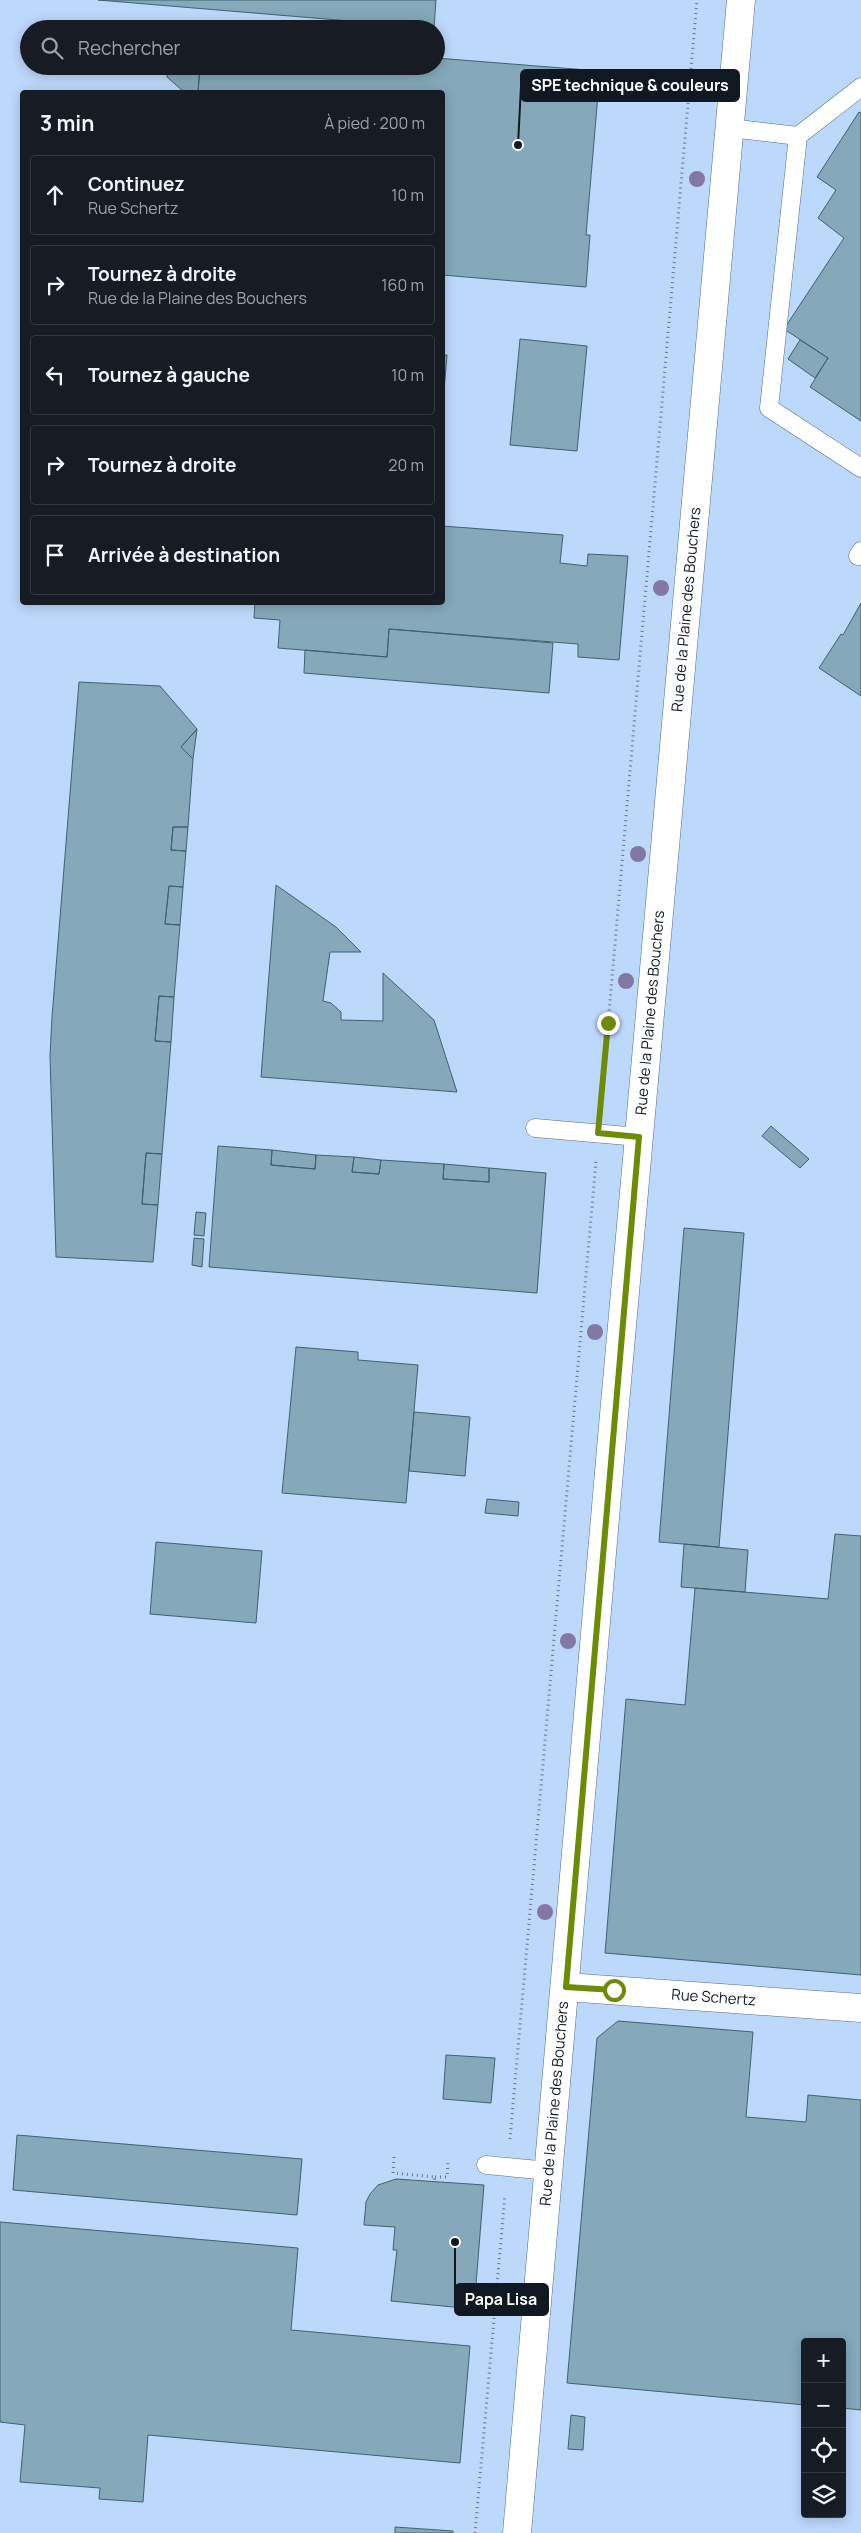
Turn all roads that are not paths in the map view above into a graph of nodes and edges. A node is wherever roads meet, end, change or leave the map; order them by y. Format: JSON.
{"nodes":[{"id":1,"x":741,"y":0,"type":"edge"},
{"id":2,"x":861,"y":87,"type":"edge"},
{"id":3,"x":730,"y":128,"type":"junction"},
{"id":4,"x":798,"y":136,"type":"junction"},
{"id":5,"x":861,"y":468,"type":"edge"},
{"id":6,"x":535,"y":1128,"type":"dead end"},
{"id":7,"x":639,"y":1137,"type":"junction"},
{"id":8,"x":566,"y":1987,"type":"junction"},
{"id":9,"x":861,"y":2008,"type":"edge"},
{"id":10,"x":486,"y":2165,"type":"dead end"},
{"id":11,"x":549,"y":2171,"type":"junction"},
{"id":12,"x":517,"y":2533,"type":"edge"}],
"edges":[{"from":1,"to":3,"type":"street","name":"Rue de la Plaine des Bouchers"},
{"from":2,"to":4,"type":"lane"},
{"from":3,"to":4,"type":"lane"},
{"from":3,"to":7,"type":"street","name":"Rue de la Plaine des Bouchers"},
{"from":4,"to":5,"type":"lane"},
{"from":6,"to":7,"type":"lane"},
{"from":7,"to":8,"type":"street","name":"Rue de la Plaine des Bouchers"},
{"from":8,"to":9,"type":"street","name":"Rue Schertz"},
{"from":8,"to":11,"type":"street","name":"Rue de la Plaine des Bouchers"},
{"from":10,"to":11,"type":"lane"},
{"from":11,"to":12,"type":"street","name":"Rue de la Plaine des Bouchers"}]}
